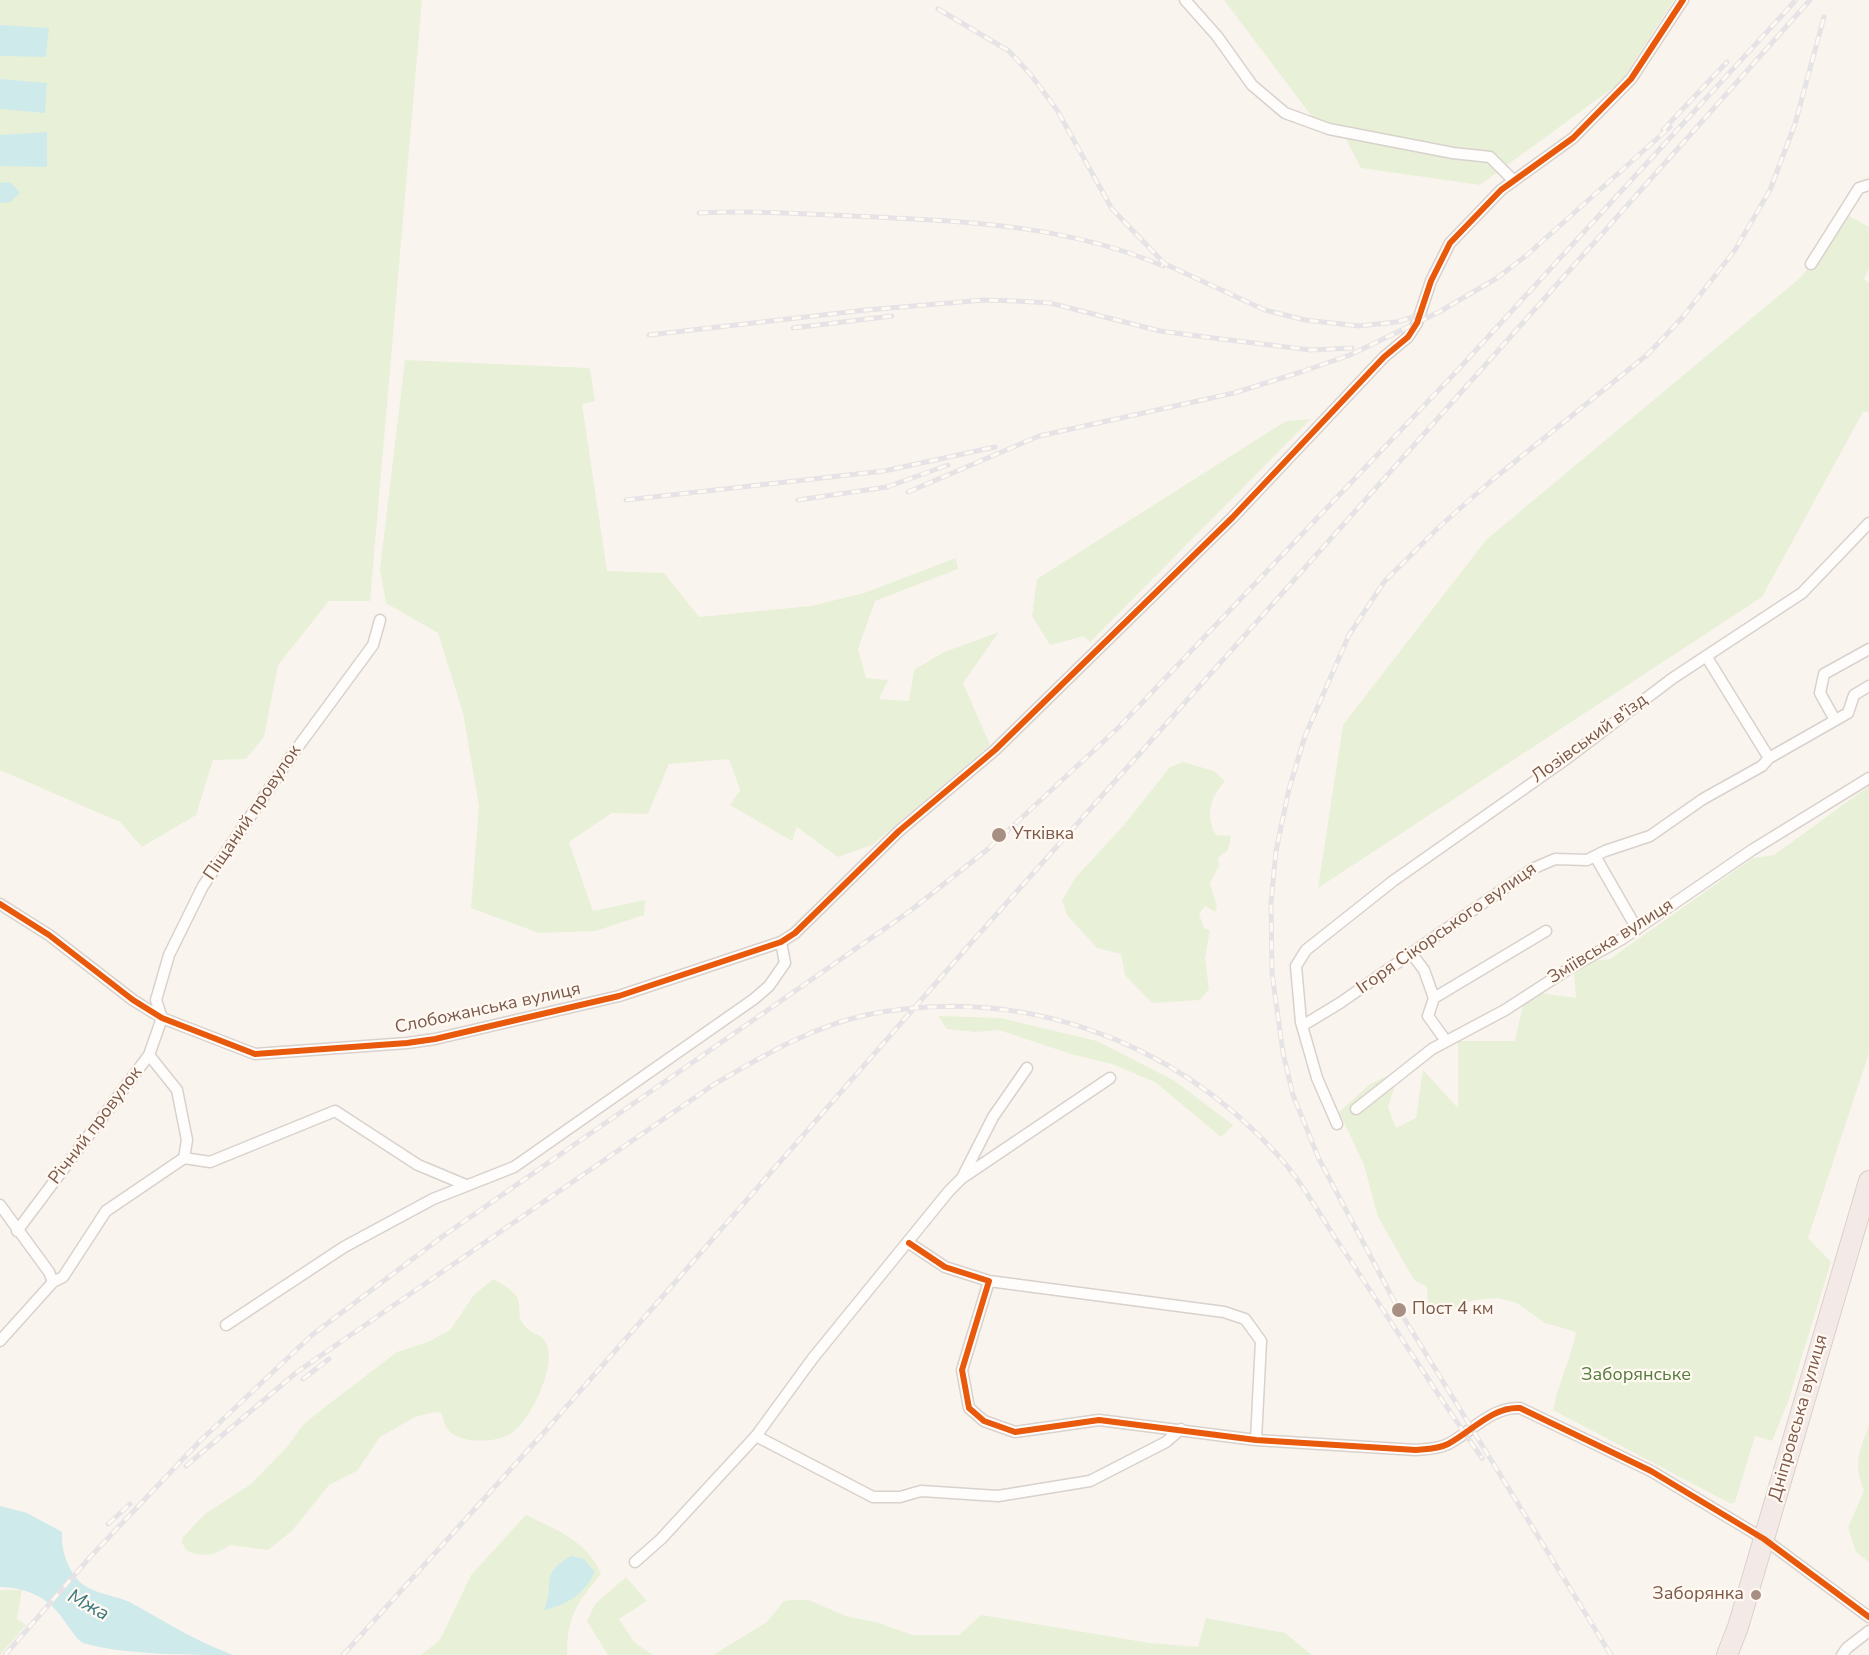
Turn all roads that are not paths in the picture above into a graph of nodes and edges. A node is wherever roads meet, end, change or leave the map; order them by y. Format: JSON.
{"nodes":[{"id":1,"x":1185,"y":0,"type":"edge"},
{"id":2,"x":1683,"y":0,"type":"edge"},
{"id":3,"x":1513,"y":180,"type":"junction"},
{"id":4,"x":1869,"y":185,"type":"edge"},
{"id":5,"x":1811,"y":264,"type":"dead end"},
{"id":6,"x":1869,"y":523,"type":"edge"},
{"id":7,"x":380,"y":621,"type":"dead end"},
{"id":8,"x":1869,"y":649,"type":"edge"},
{"id":9,"x":1706,"y":656,"type":"junction"},
{"id":10,"x":1869,"y":687,"type":"edge"},
{"id":11,"x":1835,"y":720,"type":"junction"},
{"id":12,"x":1769,"y":758,"type":"junction"},
{"id":13,"x":1869,"y":778,"type":"edge"},
{"id":14,"x":1595,"y":856,"type":"junction"},
{"id":15,"x":0,"y":904,"type":"edge"},
{"id":16,"x":1637,"y":928,"type":"junction"},
{"id":17,"x":1546,"y":931,"type":"dead end"},
{"id":18,"x":781,"y":942,"type":"junction"},
{"id":19,"x":1411,"y":953,"type":"junction"},
{"id":20,"x":1434,"y":998,"type":"junction"},
{"id":21,"x":162,"y":1018,"type":"junction"},
{"id":22,"x":1302,"y":1026,"type":"junction"},
{"id":23,"x":1446,"y":1041,"type":"junction"},
{"id":24,"x":149,"y":1055,"type":"junction"},
{"id":25,"x":1027,"y":1068,"type":"dead end"},
{"id":26,"x":1110,"y":1078,"type":"dead end"},
{"id":27,"x":1356,"y":1109,"type":"dead end"},
{"id":28,"x":1336,"y":1124,"type":"dead end"},
{"id":29,"x":184,"y":1158,"type":"junction"},
{"id":30,"x":962,"y":1178,"type":"junction"},
{"id":31,"x":1869,"y":1181,"type":"edge"},
{"id":32,"x":466,"y":1185,"type":"junction"},
{"id":33,"x":0,"y":1204,"type":"edge"},
{"id":34,"x":17,"y":1231,"type":"junction"},
{"id":35,"x":909,"y":1243,"type":"junction"},
{"id":36,"x":989,"y":1281,"type":"junction"},
{"id":37,"x":52,"y":1282,"type":"junction"},
{"id":38,"x":226,"y":1325,"type":"dead end"},
{"id":39,"x":0,"y":1341,"type":"edge"},
{"id":40,"x":1181,"y":1429,"type":"junction"},
{"id":41,"x":756,"y":1436,"type":"junction"},
{"id":42,"x":1256,"y":1440,"type":"junction"},
{"id":43,"x":1764,"y":1539,"type":"junction"},
{"id":44,"x":635,"y":1562,"type":"dead end"},
{"id":45,"x":1869,"y":1617,"type":"edge"},
{"id":46,"x":1869,"y":1631,"type":"edge"},
{"id":47,"x":1726,"y":1655,"type":"edge"},
{"id":48,"x":1842,"y":1655,"type":"edge"}],
"edges":[{"from":1,"to":3,"type":"street"},
{"from":2,"to":3,"type":"street","name":"Слобожанська вулиця"},
{"from":3,"to":18,"type":"street","name":"Слобожанська вулиця"},
{"from":4,"to":5,"type":"street"},
{"from":6,"to":9,"type":"street","name":"Лозівський в'їзд"},
{"from":7,"to":21,"type":"street","name":"Піщаний провулок"},
{"from":8,"to":11,"type":"street"},
{"from":9,"to":12,"type":"street"},
{"from":9,"to":22,"type":"street","name":"Лозівський в'їзд"},
{"from":10,"to":11,"type":"street","name":"Ігоря Сікорського вулиця"},
{"from":11,"to":12,"type":"street","name":"Ігоря Сікорського вулиця"},
{"from":12,"to":14,"type":"street","name":"Ігоря Сікорського вулиця"},
{"from":13,"to":16,"type":"street","name":"Зміївська вулиця"},
{"from":14,"to":16,"type":"street"},
{"from":14,"to":19,"type":"street","name":"Ігоря Сікорського вулиця"},
{"from":15,"to":21,"type":"street","name":"Слобожанська вулиця"},
{"from":16,"to":23,"type":"street","name":"Зміївська вулиця"},
{"from":17,"to":20,"type":"street"},
{"from":18,"to":21,"type":"street","name":"Слобожанська вулиця"},
{"from":18,"to":32,"type":"street"},
{"from":19,"to":20,"type":"street"},
{"from":19,"to":22,"type":"street","name":"Ігоря Сікорського вулиця"},
{"from":20,"to":23,"type":"street"},
{"from":21,"to":24,"type":"street"},
{"from":22,"to":28,"type":"street"},
{"from":23,"to":27,"type":"street","name":"Зміївська вулиця"},
{"from":24,"to":29,"type":"street","name":"Річний провулок"},
{"from":24,"to":34,"type":"street","name":"Річний провулок"},
{"from":25,"to":30,"type":"street"},
{"from":26,"to":30,"type":"street"},
{"from":29,"to":32,"type":"street"},
{"from":29,"to":37,"type":"street"},
{"from":30,"to":35,"type":"street"},
{"from":31,"to":43,"type":"highway","name":"Дніпровська вулиця"},
{"from":32,"to":38,"type":"street"},
{"from":33,"to":34,"type":"street"},
{"from":34,"to":37,"type":"street"},
{"from":35,"to":36,"type":"street"},
{"from":35,"to":41,"type":"street"},
{"from":36,"to":40,"type":"street"},
{"from":36,"to":42,"type":"street"},
{"from":37,"to":39,"type":"street"},
{"from":40,"to":41,"type":"street"},
{"from":40,"to":42,"type":"street"},
{"from":41,"to":44,"type":"street"},
{"from":42,"to":43,"type":"street"},
{"from":43,"to":45,"type":"street"},
{"from":43,"to":47,"type":"highway","name":"Дніпровська вулиця"},
{"from":46,"to":48,"type":"street"}]}
